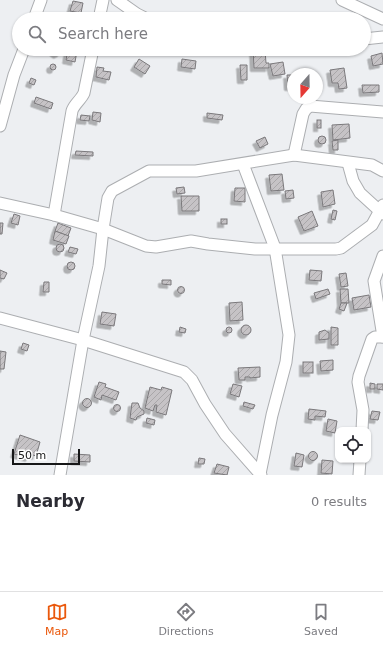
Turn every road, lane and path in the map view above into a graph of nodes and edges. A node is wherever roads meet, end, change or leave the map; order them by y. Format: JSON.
{"nodes":[{"id":1,"x":41,"y":0,"type":"edge"},
{"id":2,"x":103,"y":0,"type":"edge"},
{"id":3,"x":117,"y":0,"type":"edge"},
{"id":4,"x":342,"y":0,"type":"edge"},
{"id":5,"x":37,"y":12,"type":"edge"},
{"id":6,"x":100,"y":12,"type":"edge"},
{"id":7,"x":134,"y":12,"type":"edge"},
{"id":8,"x":368,"y":12,"type":"edge"},
{"id":9,"x":371,"y":13,"type":"edge"},
{"id":10,"x":383,"y":19,"type":"edge"},
{"id":11,"x":383,"y":36,"type":"edge"},
{"id":12,"x":371,"y":38,"type":"edge"},
{"id":13,"x":21,"y":56,"type":"edge"},
{"id":14,"x":92,"y":56,"type":"edge"},
{"id":15,"x":383,"y":112,"type":"edge"},
{"id":16,"x":0,"y":126,"type":"edge"},
{"id":17,"x":294,"y":155,"type":"junction"},
{"id":18,"x":348,"y":163,"type":"junction"},
{"id":19,"x":243,"y":164,"type":"junction"},
{"id":20,"x":383,"y":171,"type":"edge"},
{"id":21,"x":0,"y":203,"type":"edge"},
{"id":22,"x":382,"y":210,"type":"edge"},
{"id":23,"x":54,"y":215,"type":"junction"},
{"id":24,"x":104,"y":229,"type":"junction"},
{"id":25,"x":276,"y":248,"type":"junction"},
{"id":26,"x":383,"y":256,"type":"edge"},
{"id":27,"x":0,"y":318,"type":"edge"},
{"id":28,"x":383,"y":337,"type":"edge"},
{"id":29,"x":83,"y":340,"type":"junction"},
{"id":30,"x":362,"y":427,"type":"edge"},
{"id":31,"x":360,"y":463,"type":"edge"},
{"id":32,"x":260,"y":474,"type":"edge"},
{"id":33,"x":60,"y":475,"type":"edge"},
{"id":34,"x":359,"y":475,"type":"edge"}],
"edges":[{"from":1,"to":5,"type":"street"},
{"from":2,"to":6,"type":"street"},
{"from":3,"to":7,"type":"street"},
{"from":4,"to":8,"type":"street"},
{"from":9,"to":10,"type":"street"},
{"from":11,"to":12,"type":"street"},
{"from":13,"to":16,"type":"street"},
{"from":14,"to":23,"type":"street"},
{"from":15,"to":17,"type":"street"},
{"from":17,"to":18,"type":"street"},
{"from":17,"to":19,"type":"street"},
{"from":18,"to":20,"type":"street"},
{"from":18,"to":22,"type":"street"},
{"from":19,"to":24,"type":"street"},
{"from":19,"to":25,"type":"street"},
{"from":21,"to":23,"type":"street"},
{"from":22,"to":25,"type":"street"},
{"from":23,"to":24,"type":"street"},
{"from":24,"to":25,"type":"street"},
{"from":24,"to":29,"type":"street"},
{"from":25,"to":32,"type":"street"},
{"from":26,"to":28,"type":"street"},
{"from":27,"to":29,"type":"street"},
{"from":28,"to":30,"type":"street"},
{"from":29,"to":32,"type":"street"},
{"from":29,"to":33,"type":"street"},
{"from":31,"to":34,"type":"street"}]}
